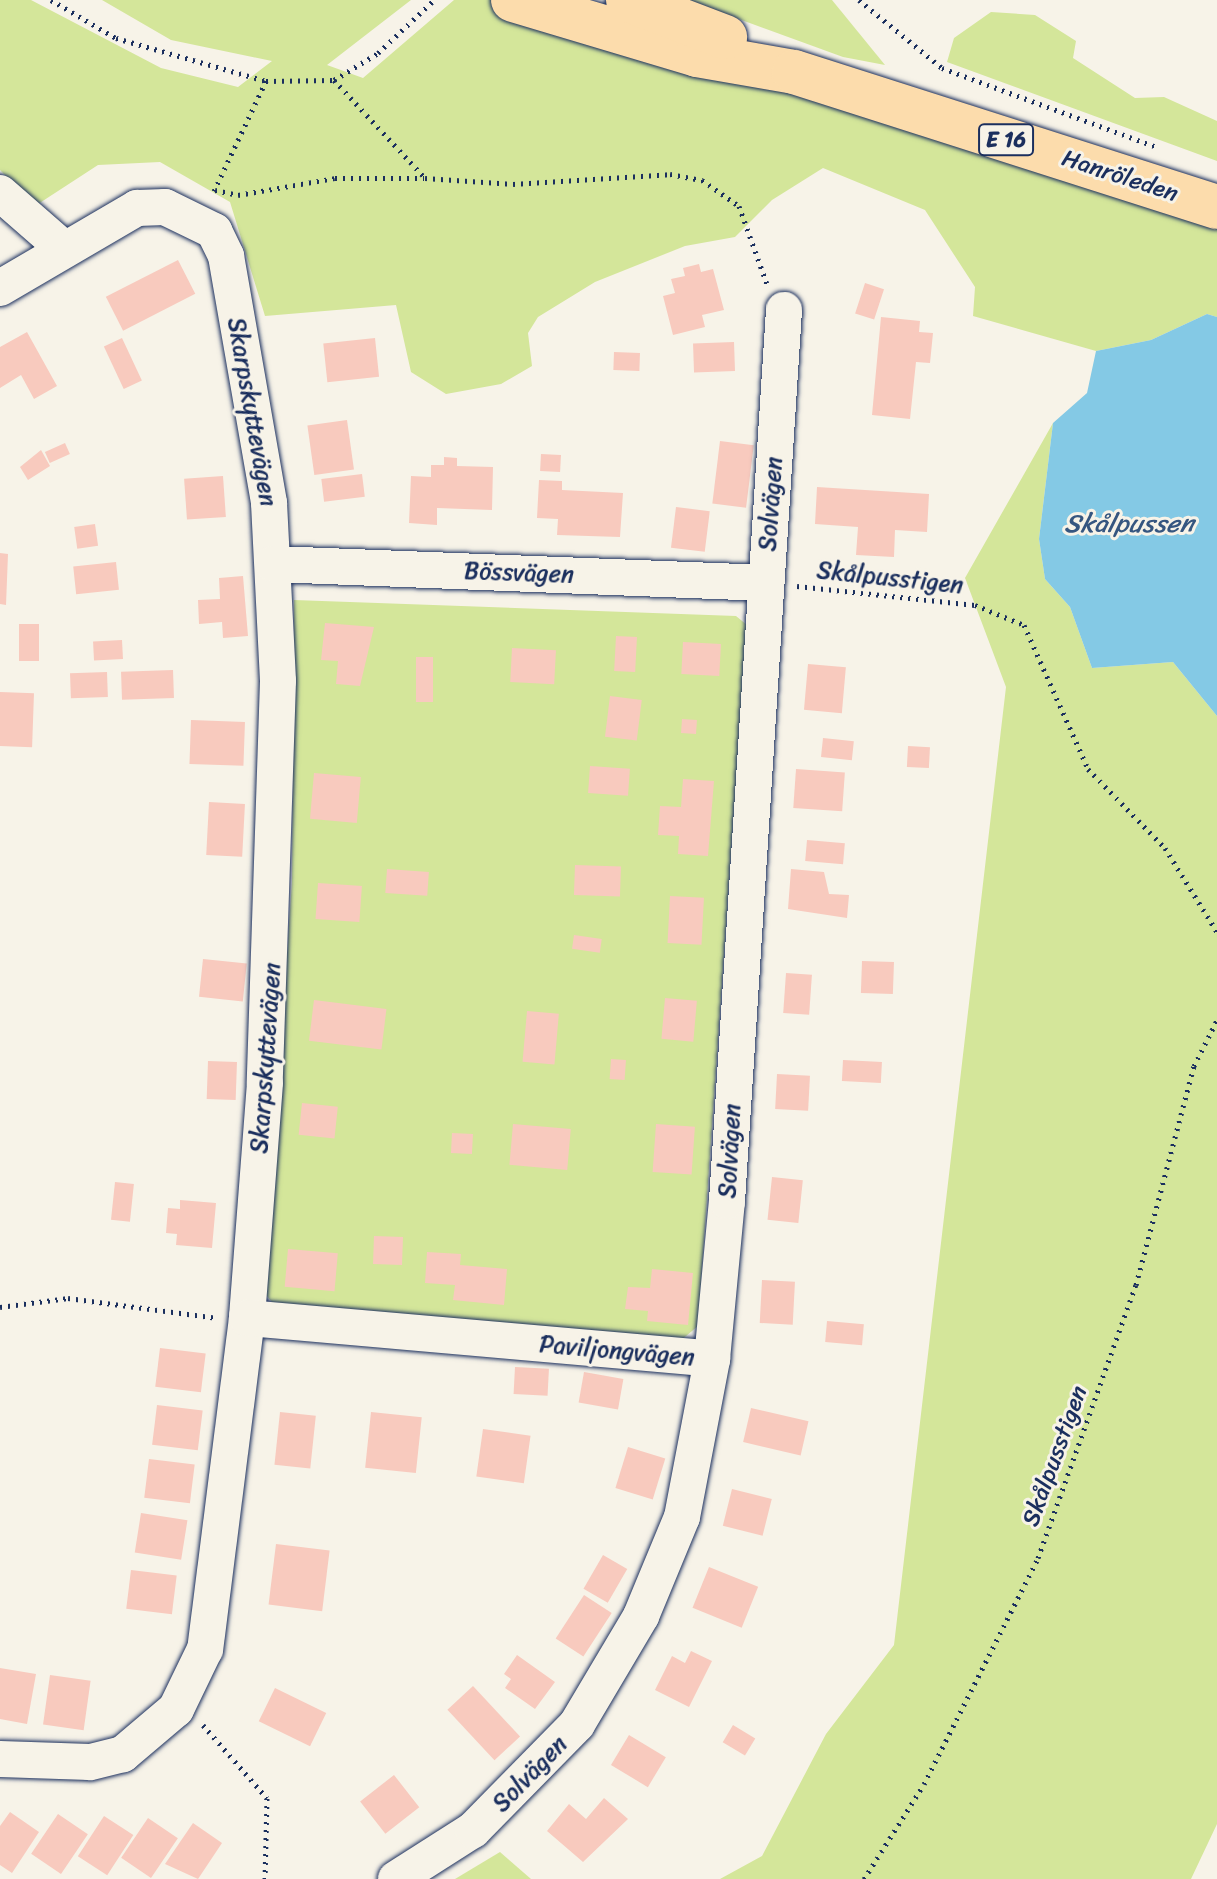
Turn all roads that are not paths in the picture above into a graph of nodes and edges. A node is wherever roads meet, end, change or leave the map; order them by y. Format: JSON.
{"nodes":[{"id":1,"x":513,"y":0,"type":"edge"},
{"id":2,"x":628,"y":0,"type":"edge"},
{"id":3,"x":794,"y":72,"type":"junction"},
{"id":4,"x":0,"y":193,"type":"edge"},
{"id":5,"x":1217,"y":207,"type":"edge"},
{"id":6,"x":63,"y":248,"type":"junction"},
{"id":7,"x":0,"y":288,"type":"edge"},
{"id":8,"x":784,"y":310,"type":"road end"},
{"id":9,"x":273,"y":564,"type":"junction"},
{"id":10,"x":765,"y":583,"type":"junction"},
{"id":11,"x":247,"y":1318,"type":"junction"},
{"id":12,"x":712,"y":1359,"type":"junction"},
{"id":13,"x":0,"y":1759,"type":"edge"},
{"id":14,"x":396,"y":1879,"type":"edge"}],
"edges":[{"from":1,"to":3,"type":"highway","name":"Hanröleden","number":"E 16"},
{"from":2,"to":3,"type":"highway","name":"Hanröleden","number":"E 16"},
{"from":3,"to":5,"type":"highway","name":"Hanröleden","number":"E 16"},
{"from":4,"to":6,"type":"street"},
{"from":6,"to":7,"type":"street"},
{"from":6,"to":9,"type":"street","name":"Skarpskyttevägen"},
{"from":8,"to":10,"type":"street","name":"Solvägen"},
{"from":9,"to":10,"type":"street","name":"Bössvägen"},
{"from":9,"to":11,"type":"street","name":"Skarpskyttevägen"},
{"from":10,"to":12,"type":"street","name":"Solvägen"},
{"from":11,"to":12,"type":"street","name":"Paviljongvägen"},
{"from":11,"to":13,"type":"street","name":"Skarpskyttevägen"},
{"from":12,"to":14,"type":"street","name":"Solvägen"}]}
